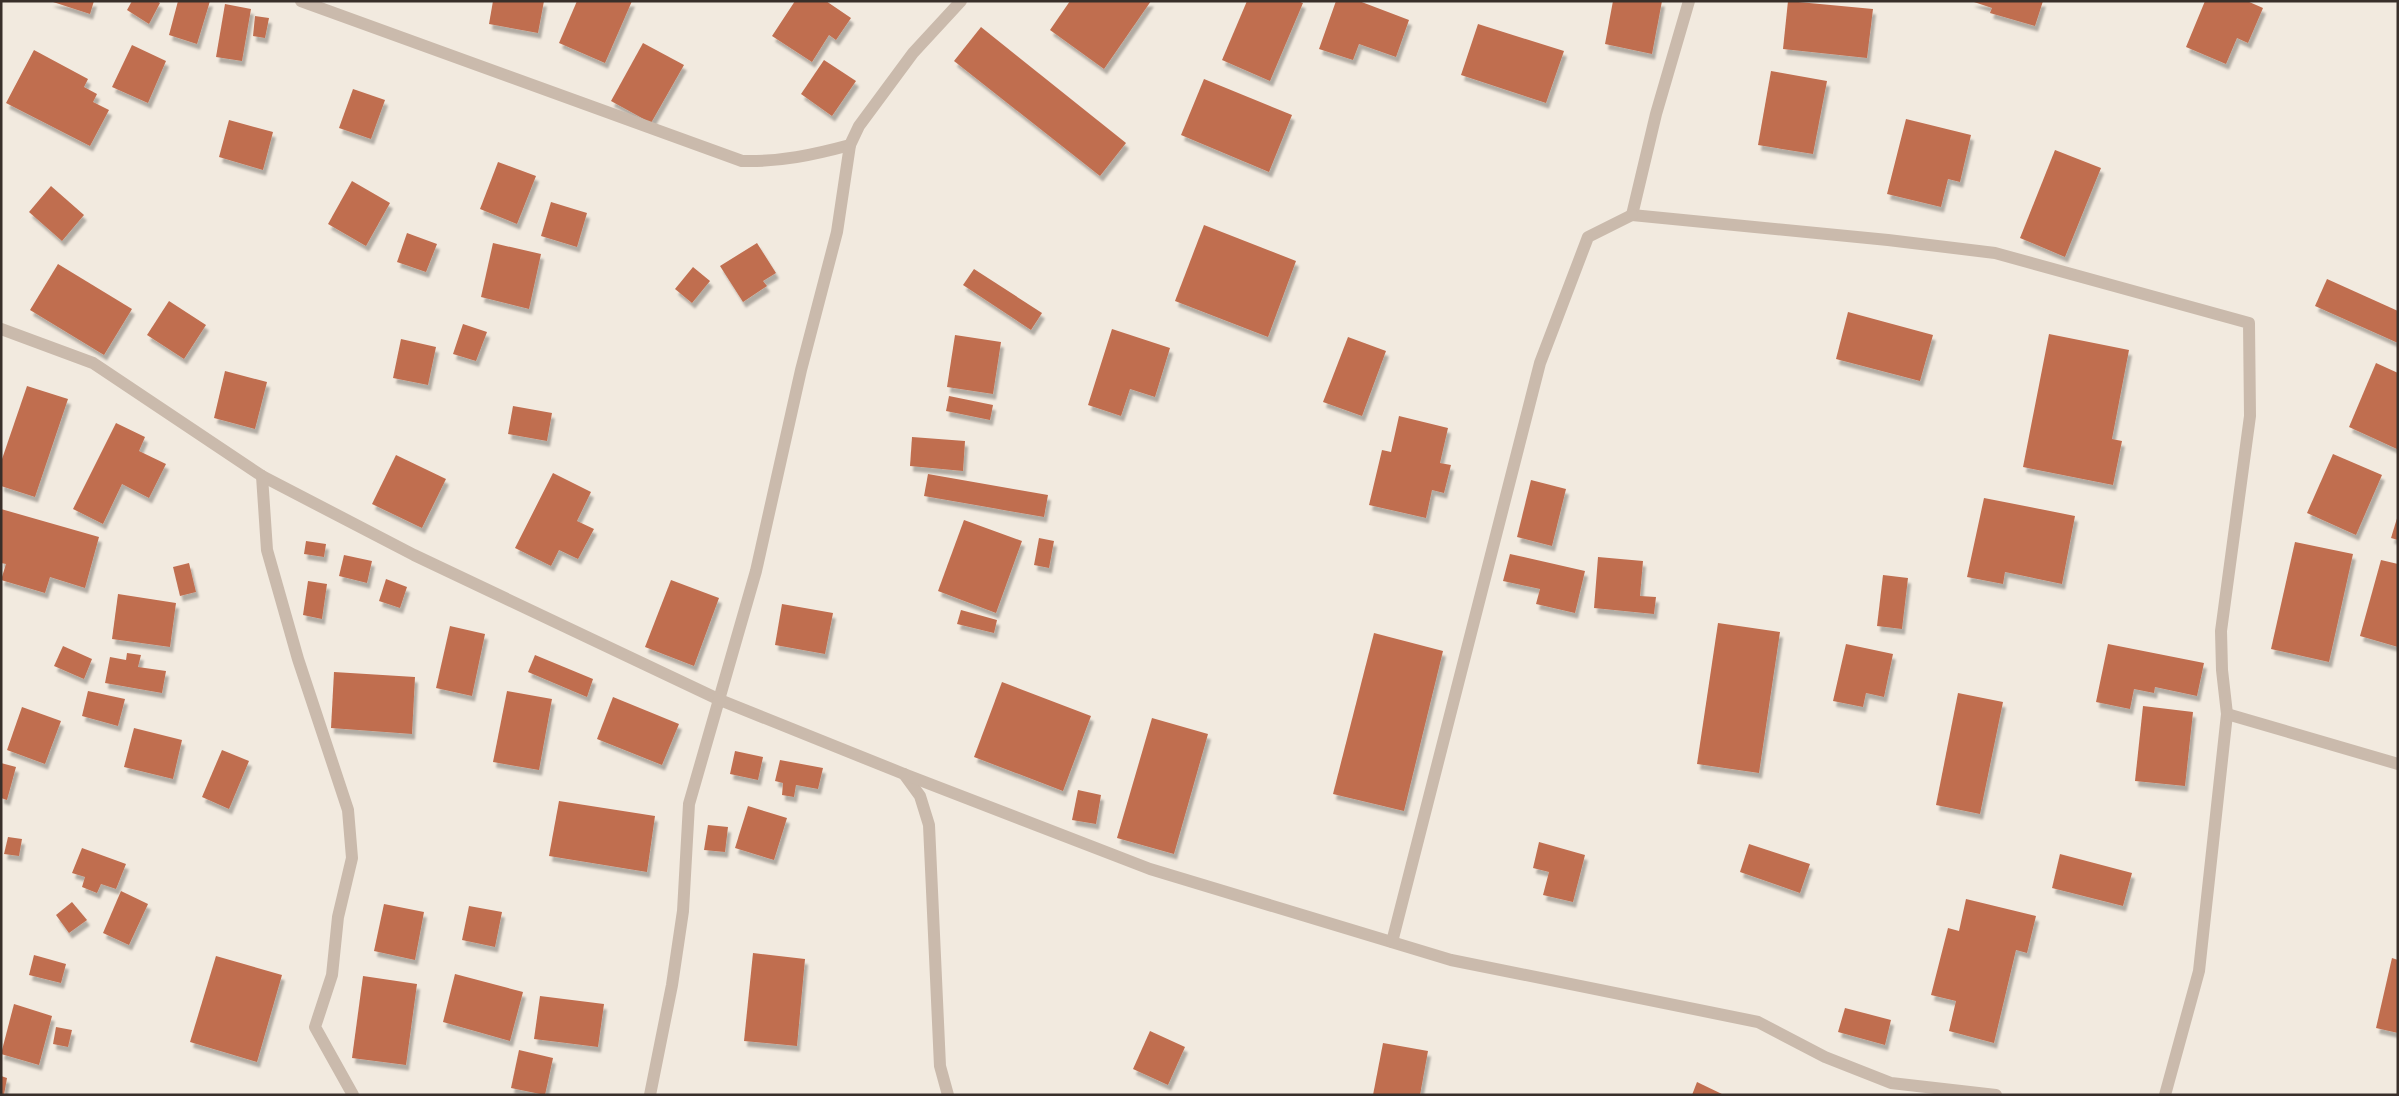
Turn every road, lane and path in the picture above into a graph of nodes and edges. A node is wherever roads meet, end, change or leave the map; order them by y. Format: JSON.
{"nodes":[{"id":1,"x":300,"y":1,"type":"edge"},
{"id":2,"x":961,"y":1,"type":"edge"},
{"id":3,"x":1689,"y":1,"type":"edge"},
{"id":4,"x":850,"y":145,"type":"junction"},
{"id":5,"x":1632,"y":215,"type":"junction"},
{"id":6,"x":1,"y":329,"type":"edge"},
{"id":7,"x":262,"y":476,"type":"junction"},
{"id":8,"x":720,"y":700,"type":"junction"},
{"id":9,"x":2227,"y":714,"type":"junction"},
{"id":10,"x":2398,"y":764,"type":"edge"},
{"id":11,"x":904,"y":774,"type":"junction"},
{"id":12,"x":1392,"y":942,"type":"junction"},
{"id":13,"x":353,"y":1095,"type":"edge"},
{"id":14,"x":650,"y":1095,"type":"edge"},
{"id":15,"x":948,"y":1095,"type":"edge"},
{"id":16,"x":1996,"y":1095,"type":"edge"},
{"id":17,"x":2165,"y":1095,"type":"edge"}],
"edges":[{"from":1,"to":4,"type":"street"},
{"from":2,"to":4,"type":"street"},
{"from":3,"to":5,"type":"street"},
{"from":4,"to":8,"type":"street"},
{"from":5,"to":9,"type":"street"},
{"from":5,"to":12,"type":"street"},
{"from":6,"to":7,"type":"street"},
{"from":7,"to":8,"type":"street"},
{"from":7,"to":13,"type":"street"},
{"from":8,"to":11,"type":"street"},
{"from":8,"to":14,"type":"street"},
{"from":9,"to":10,"type":"street"},
{"from":9,"to":17,"type":"street"},
{"from":11,"to":12,"type":"street"},
{"from":11,"to":15,"type":"street"},
{"from":12,"to":16,"type":"street"}]}
